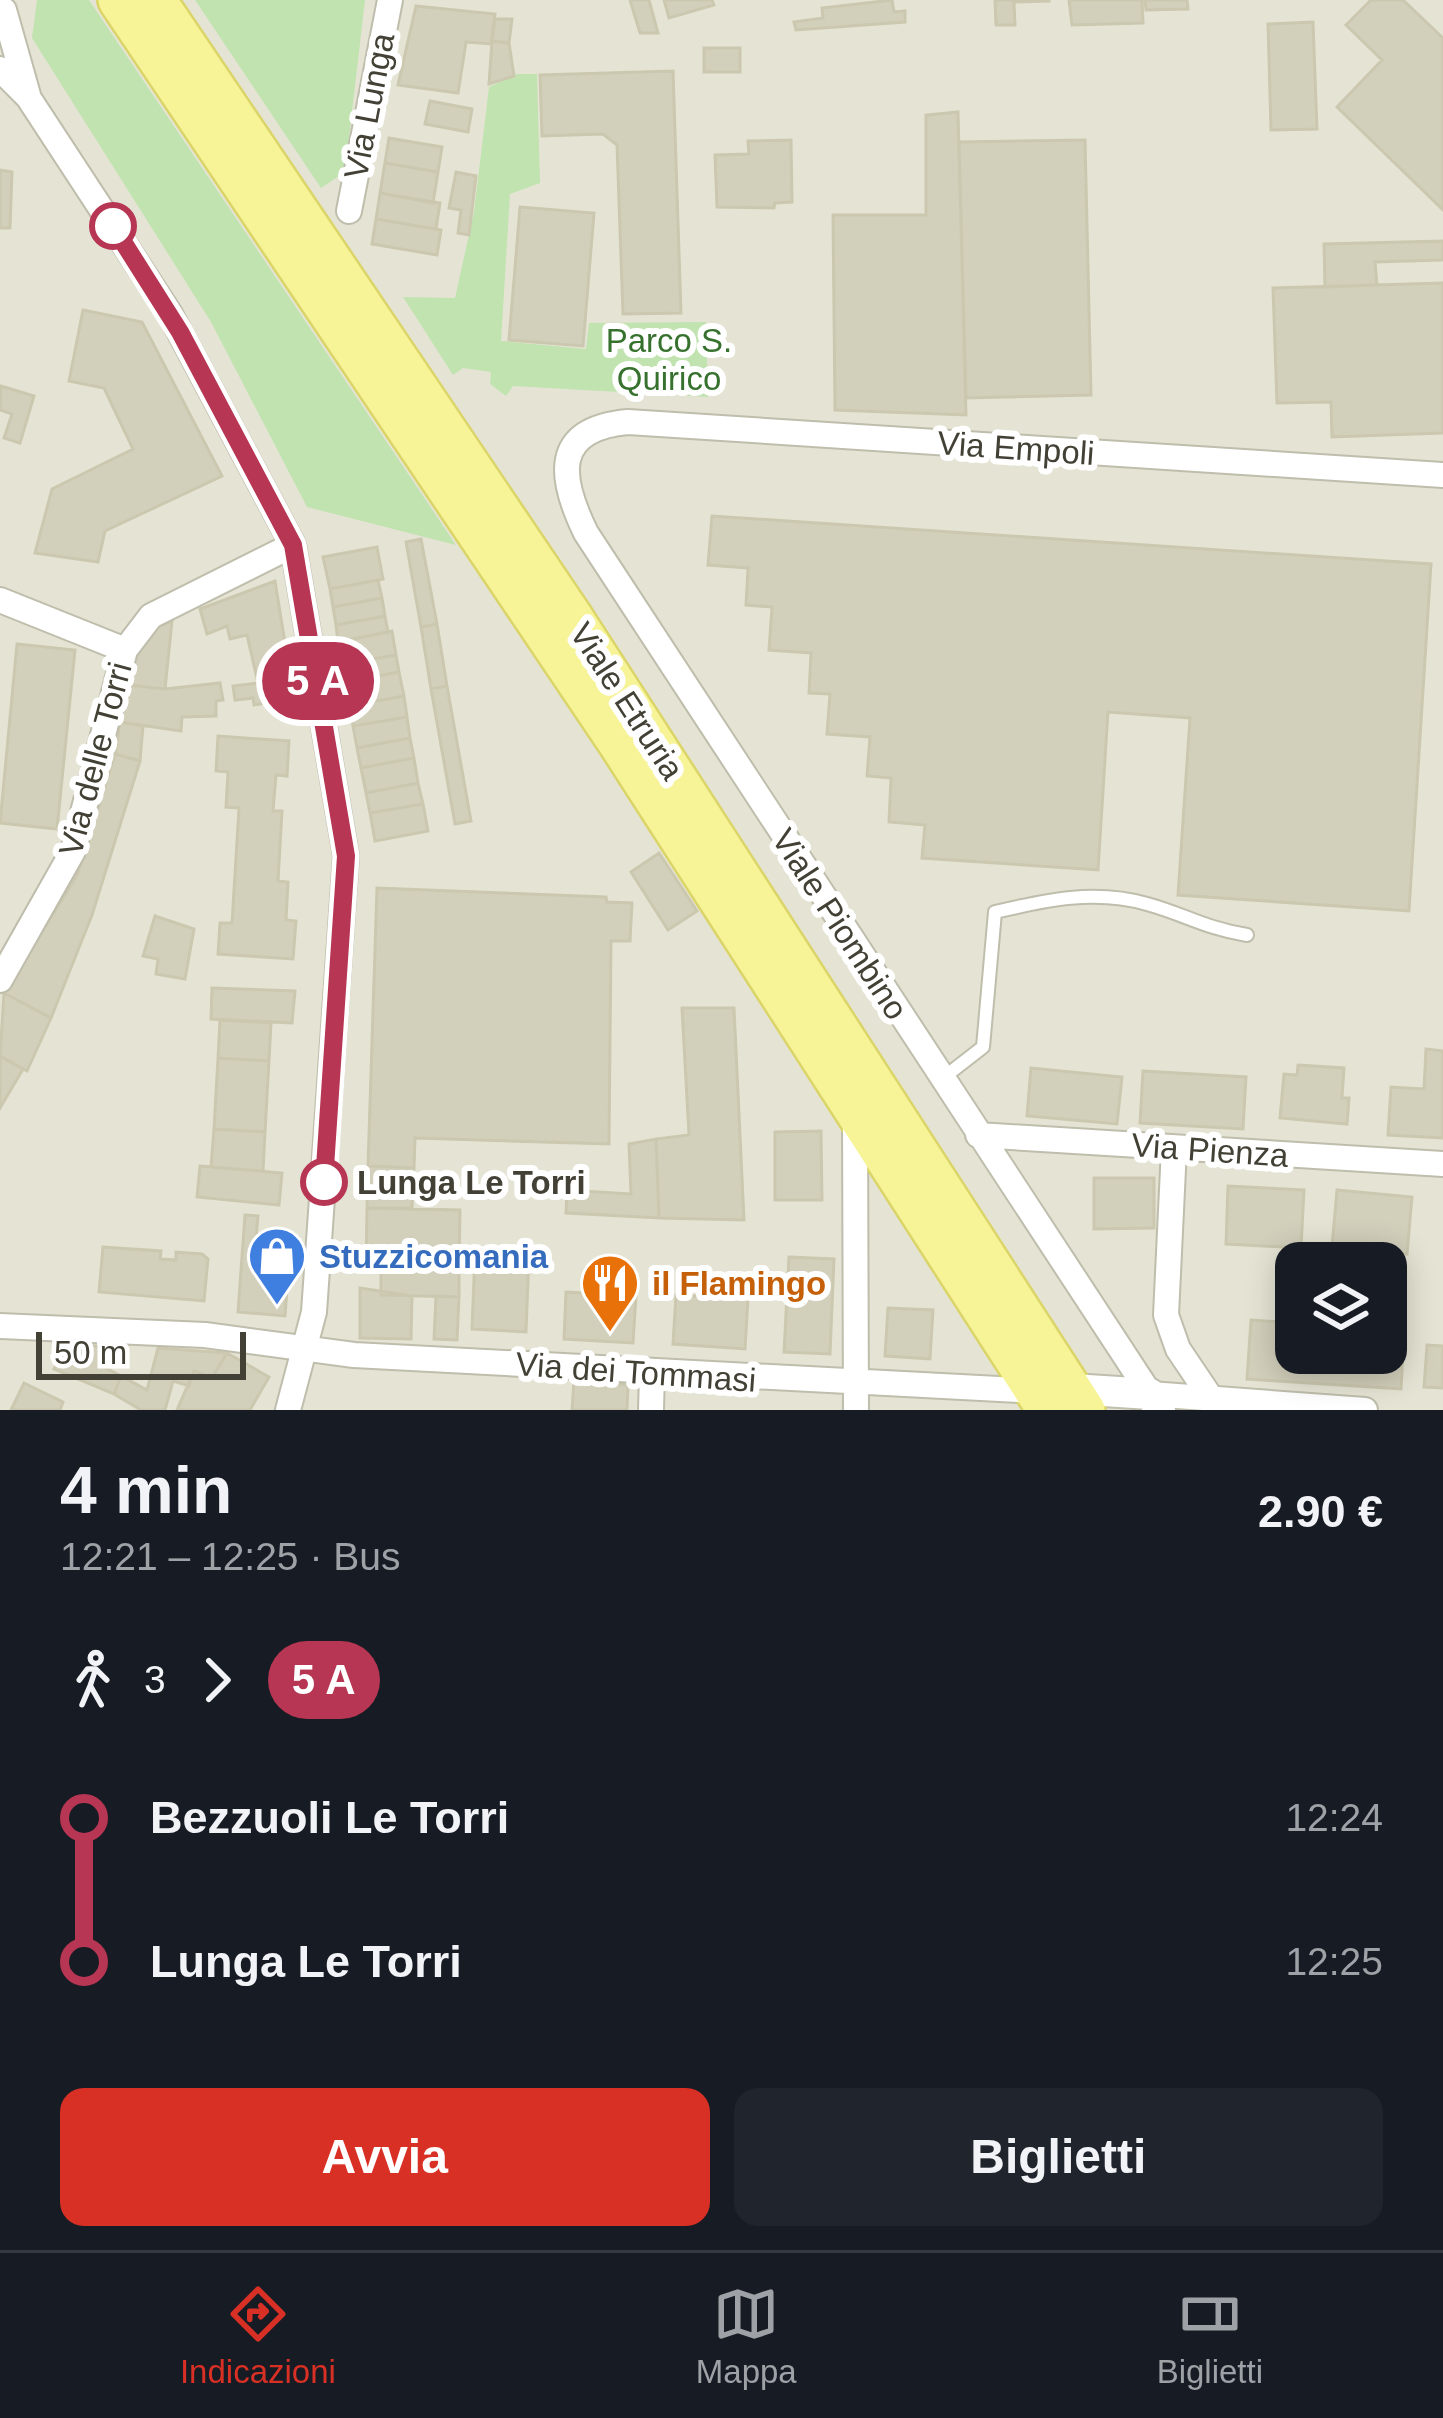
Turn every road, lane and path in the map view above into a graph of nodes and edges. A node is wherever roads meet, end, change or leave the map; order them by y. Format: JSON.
{"nodes":[{"id":1,"x":118,"y":0,"type":"edge"},
{"id":2,"x":156,"y":0,"type":"edge"},
{"id":3,"x":390,"y":0,"type":"edge"},
{"id":4,"x":5,"y":8,"type":"edge"},
{"id":5,"x":0,"y":69,"type":"edge"},
{"id":6,"x":28,"y":98,"type":"junction"},
{"id":7,"x":349,"y":212,"type":"dead end"},
{"id":8,"x":590,"y":431,"type":"joint"},
{"id":9,"x":1443,"y":476,"type":"edge"},
{"id":10,"x":293,"y":545,"type":"junction"},
{"id":11,"x":0,"y":600,"type":"edge"},
{"id":12,"x":125,"y":650,"type":"junction"},
{"id":13,"x":630,"y":734,"type":"junction"},
{"id":14,"x":1246,"y":935,"type":"dead end"},
{"id":15,"x":0,"y":980,"type":"edge"},
{"id":16,"x":942,"y":1079,"type":"junction"},
{"id":17,"x":854,"y":1111,"type":"junction"},
{"id":18,"x":978,"y":1136,"type":"junction"},
{"id":19,"x":1174,"y":1148,"type":"junction"},
{"id":20,"x":1443,"y":1164,"type":"edge"},
{"id":21,"x":0,"y":1326,"type":"edge"},
{"id":22,"x":308,"y":1349,"type":"junction"},
{"id":23,"x":652,"y":1373,"type":"junction"},
{"id":24,"x":856,"y":1398,"type":"edge"},
{"id":25,"x":1211,"y":1399,"type":"junction"},
{"id":26,"x":1060,"y":1400,"type":"edge"},
{"id":27,"x":1155,"y":1402,"type":"edge"},
{"id":28,"x":288,"y":1410,"type":"edge"},
{"id":29,"x":651,"y":1410,"type":"edge"},
{"id":30,"x":1365,"y":1410,"type":"edge"}],
"edges":[{"from":1,"to":13,"type":"main road","name":"Viale Etruria"},
{"from":2,"to":13,"type":"main road","name":"Viale Etruria"},
{"from":3,"to":7,"type":"street","name":"Via Lunga"},
{"from":4,"to":6,"type":"street"},
{"from":5,"to":6,"type":"street"},
{"from":6,"to":10,"type":"street"},
{"from":8,"to":9,"type":"street","name":"Via Empoli"},
{"from":8,"to":16,"type":"street","name":"Viale Piombino"},
{"from":10,"to":12,"type":"street","name":"Via delle Torri"},
{"from":10,"to":22,"type":"street"},
{"from":11,"to":12,"type":"street"},
{"from":12,"to":15,"type":"street","name":"Via delle Torri"},
{"from":13,"to":17,"type":"main road","name":"Viale Etruria"},
{"from":13,"to":26,"type":"main road","name":"Viale Etruria"},
{"from":14,"to":16,"type":"lane"},
{"from":16,"to":18,"type":"street","name":"Viale Piombino"},
{"from":17,"to":24,"type":"street"},
{"from":17,"to":26,"type":"main road","name":"Viale Etruria"},
{"from":18,"to":19,"type":"street","name":"Via Pienza"},
{"from":18,"to":27,"type":"street","name":"Viale Piombino"},
{"from":19,"to":20,"type":"street","name":"Via Pienza"},
{"from":19,"to":25,"type":"street"},
{"from":21,"to":22,"type":"street","name":"Via dei Tommasi"},
{"from":22,"to":23,"type":"street","name":"Via dei Tommasi"},
{"from":22,"to":28,"type":"street"},
{"from":23,"to":24,"type":"street","name":"Via dei Tommasi"},
{"from":23,"to":29,"type":"street"},
{"from":24,"to":26,"type":"street","name":"Via dei Tommasi"},
{"from":25,"to":27,"type":"street"},
{"from":25,"to":30,"type":"street"},
{"from":26,"to":27,"type":"street"}]}
